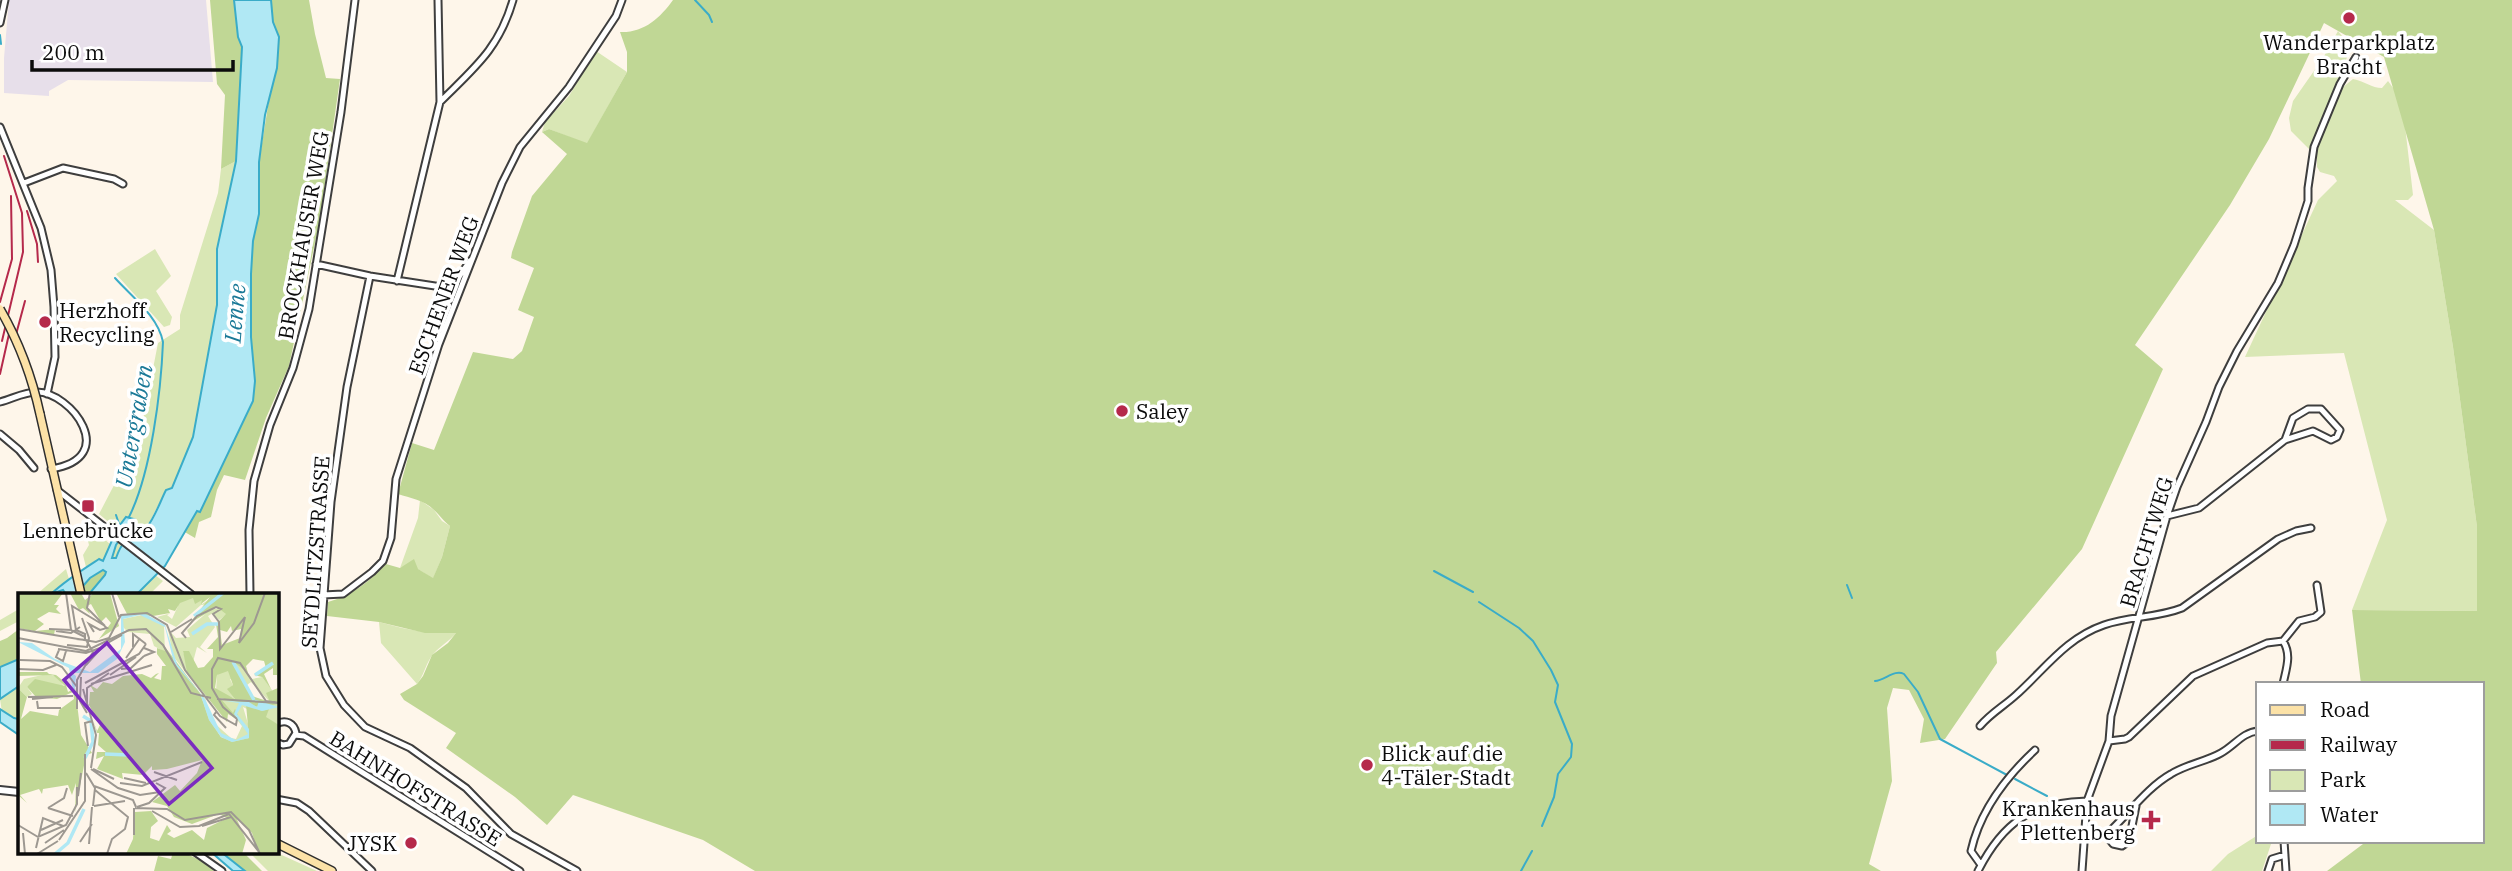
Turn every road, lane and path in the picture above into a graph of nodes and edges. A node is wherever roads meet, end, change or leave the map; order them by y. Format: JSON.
{"nodes":[{"id":1,"x":5,"y":0,"type":"edge"},
{"id":2,"x":355,"y":0,"type":"edge"},
{"id":3,"x":438,"y":0,"type":"edge"},
{"id":4,"x":513,"y":0,"type":"edge"},
{"id":5,"x":622,"y":0,"type":"edge"},
{"id":6,"x":0,"y":23,"type":"edge"},
{"id":7,"x":2356,"y":57,"type":"dead end"},
{"id":8,"x":439,"y":102,"type":"junction"},
{"id":9,"x":0,"y":127,"type":"edge"},
{"id":10,"x":24,"y":183,"type":"junction"},
{"id":11,"x":123,"y":184,"type":"dead end"},
{"id":12,"x":472,"y":259,"type":"junction"},
{"id":13,"x":316,"y":264,"type":"junction"},
{"id":14,"x":370,"y":276,"type":"junction"},
{"id":15,"x":397,"y":281,"type":"junction"},
{"id":16,"x":0,"y":309,"type":"edge"},
{"id":17,"x":47,"y":394,"type":"junction"},
{"id":18,"x":0,"y":402,"type":"edge"},
{"id":19,"x":0,"y":434,"type":"edge"},
{"id":20,"x":2286,"y":440,"type":"junction"},
{"id":21,"x":34,"y":468,"type":"dead end"},
{"id":22,"x":51,"y":469,"type":"junction"},
{"id":23,"x":57,"y":489,"type":"junction"},
{"id":24,"x":2167,"y":516,"type":"junction"},
{"id":25,"x":2311,"y":528,"type":"dead end"},
{"id":26,"x":2317,"y":585,"type":"dead end"},
{"id":27,"x":81,"y":593,"type":"edge"},
{"id":28,"x":190,"y":593,"type":"edge"},
{"id":29,"x":250,"y":593,"type":"edge"},
{"id":30,"x":323,"y":594,"type":"junction"},
{"id":31,"x":2140,"y":617,"type":"junction"},
{"id":32,"x":2283,"y":641,"type":"junction"},
{"id":33,"x":2283,"y":682,"type":"edge"},
{"id":34,"x":278,"y":721,"type":"edge"},
{"id":35,"x":1980,"y":726,"type":"dead end"},
{"id":36,"x":2256,"y":732,"type":"edge"},
{"id":37,"x":295,"y":735,"type":"junction"},
{"id":38,"x":2109,"y":741,"type":"junction"},
{"id":39,"x":278,"y":744,"type":"edge"},
{"id":40,"x":2035,"y":750,"type":"dead end"},
{"id":41,"x":0,"y":790,"type":"edge"},
{"id":42,"x":18,"y":792,"type":"edge"},
{"id":43,"x":278,"y":799,"type":"edge"},
{"id":44,"x":2087,"y":801,"type":"junction"},
{"id":45,"x":2136,"y":806,"type":"junction"},
{"id":46,"x":2284,"y":843,"type":"edge"},
{"id":47,"x":278,"y":844,"type":"edge"},
{"id":48,"x":198,"y":854,"type":"edge"},
{"id":49,"x":2285,"y":855,"type":"junction"},
{"id":50,"x":1979,"y":868,"type":"edge"},
{"id":51,"x":222,"y":871,"type":"edge"},
{"id":52,"x":332,"y":871,"type":"edge"},
{"id":53,"x":372,"y":871,"type":"edge"},
{"id":54,"x":520,"y":871,"type":"edge"},
{"id":55,"x":578,"y":871,"type":"edge"},
{"id":56,"x":2082,"y":871,"type":"edge"},
{"id":57,"x":2268,"y":871,"type":"edge"},
{"id":58,"x":2286,"y":871,"type":"edge"}],
"edges":[{"from":1,"to":6,"type":"street"},
{"from":2,"to":13,"type":"street","name":"BROCKHAUSER WEG"},
{"from":3,"to":8,"type":"street"},
{"from":4,"to":8,"type":"street"},
{"from":5,"to":12,"type":"street","name":"ESCHENER WEG"},
{"from":7,"to":24,"type":"street","name":"BRACHTWEG"},
{"from":8,"to":15,"type":"street"},
{"from":9,"to":10,"type":"street"},
{"from":10,"to":11,"type":"street"},
{"from":10,"to":17,"type":"street"},
{"from":12,"to":15,"type":"street"},
{"from":12,"to":30,"type":"street","name":"ESCHENER WEG"},
{"from":13,"to":14,"type":"street"},
{"from":13,"to":29,"type":"street","name":"BROCKHAUSER WEG"},
{"from":14,"to":15,"type":"street"},
{"from":14,"to":30,"type":"street","name":"SEYDLITZSTRASSE"},
{"from":16,"to":22,"type":"main road","bridge":true},
{"from":17,"to":18,"type":"street"},
{"from":17,"to":22,"type":"street"},
{"from":19,"to":21,"type":"street"},
{"from":20,"to":20,"type":"street"},
{"from":20,"to":24,"type":"street"},
{"from":22,"to":23,"type":"main road"},
{"from":23,"to":27,"type":"main road"},
{"from":23,"to":28,"type":"street"},
{"from":24,"to":31,"type":"street","name":"BRACHTWEG"},
{"from":25,"to":31,"type":"street"},
{"from":26,"to":32,"type":"street"},
{"from":30,"to":55,"type":"street","name":"SEYDLITZSTRASSE"},
{"from":31,"to":35,"type":"street"},
{"from":31,"to":38,"type":"street","name":"BRACHTWEG"},
{"from":32,"to":33,"type":"street"},
{"from":32,"to":38,"type":"street"},
{"from":34,"to":37,"type":"street","name":"BAHNHOFSTRASSE"},
{"from":36,"to":45,"type":"street"},
{"from":37,"to":39,"type":"street"},
{"from":37,"to":54,"type":"street","name":"BAHNHOFSTRASSE"},
{"from":38,"to":44,"type":"street","name":"BRACHTWEG"},
{"from":40,"to":50,"type":"street"},
{"from":41,"to":42,"type":"street"},
{"from":43,"to":53,"type":"street"},
{"from":44,"to":50,"type":"street"},
{"from":44,"to":56,"type":"street","name":"BRACHTWEG"},
{"from":45,"to":45,"type":"street"},
{"from":46,"to":49,"type":"street"},
{"from":47,"to":52,"type":"main road"},
{"from":48,"to":51,"type":"street"},
{"from":49,"to":57,"type":"street"},
{"from":49,"to":58,"type":"street"}]}
